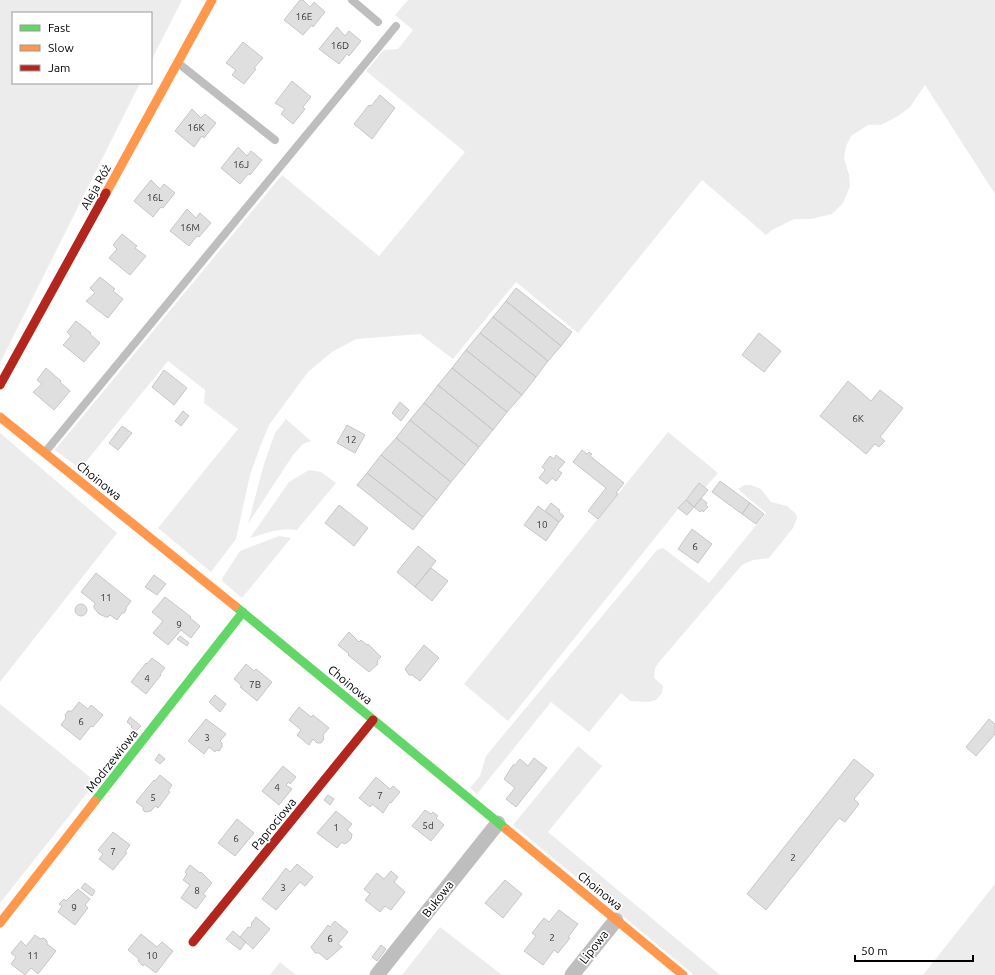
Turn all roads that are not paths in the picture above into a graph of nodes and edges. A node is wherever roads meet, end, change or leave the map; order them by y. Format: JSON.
{"nodes":[{"id":1,"x":212,"y":0,"type":"edge"},
{"id":2,"x":352,"y":0,"type":"edge"},
{"id":3,"x":378,"y":22,"type":"dead end"},
{"id":4,"x":396,"y":26,"type":"dead end"},
{"id":5,"x":178,"y":63,"type":"junction"},
{"id":6,"x":275,"y":140,"type":"dead end"},
{"id":7,"x":0,"y":385,"type":"edge"},
{"id":8,"x":0,"y":417,"type":"edge"},
{"id":9,"x":45,"y":452,"type":"junction"},
{"id":10,"x":243,"y":612,"type":"junction"},
{"id":11,"x":373,"y":720,"type":"junction"},
{"id":12,"x":498,"y":823,"type":"junction"},
{"id":13,"x":616,"y":920,"type":"junction"},
{"id":14,"x":0,"y":923,"type":"edge"},
{"id":15,"x":193,"y":942,"type":"dead end"},
{"id":16,"x":377,"y":975,"type":"edge"},
{"id":17,"x":572,"y":975,"type":"edge"},
{"id":18,"x":683,"y":975,"type":"edge"}],
"edges":[{"from":1,"to":5,"type":"street","name":"Aleja Róż"},
{"from":2,"to":3,"type":"lane"},
{"from":4,"to":9,"type":"lane"},
{"from":5,"to":6,"type":"lane"},
{"from":5,"to":7,"type":"street","name":"Aleja Róż"},
{"from":8,"to":9,"type":"street","name":"Choinowa"},
{"from":9,"to":10,"type":"street","name":"Choinowa"},
{"from":10,"to":11,"type":"street","name":"Choinowa"},
{"from":10,"to":14,"type":"street","name":"Modrzewiowa"},
{"from":11,"to":12,"type":"street","name":"Choinowa"},
{"from":11,"to":15,"type":"street","name":"Paprociowa"},
{"from":12,"to":13,"type":"street","name":"Choinowa"},
{"from":12,"to":16,"type":"street","name":"Bukowa"},
{"from":13,"to":17,"type":"street","name":"Lipowa"},
{"from":13,"to":18,"type":"street","name":"Choinowa"}]}
